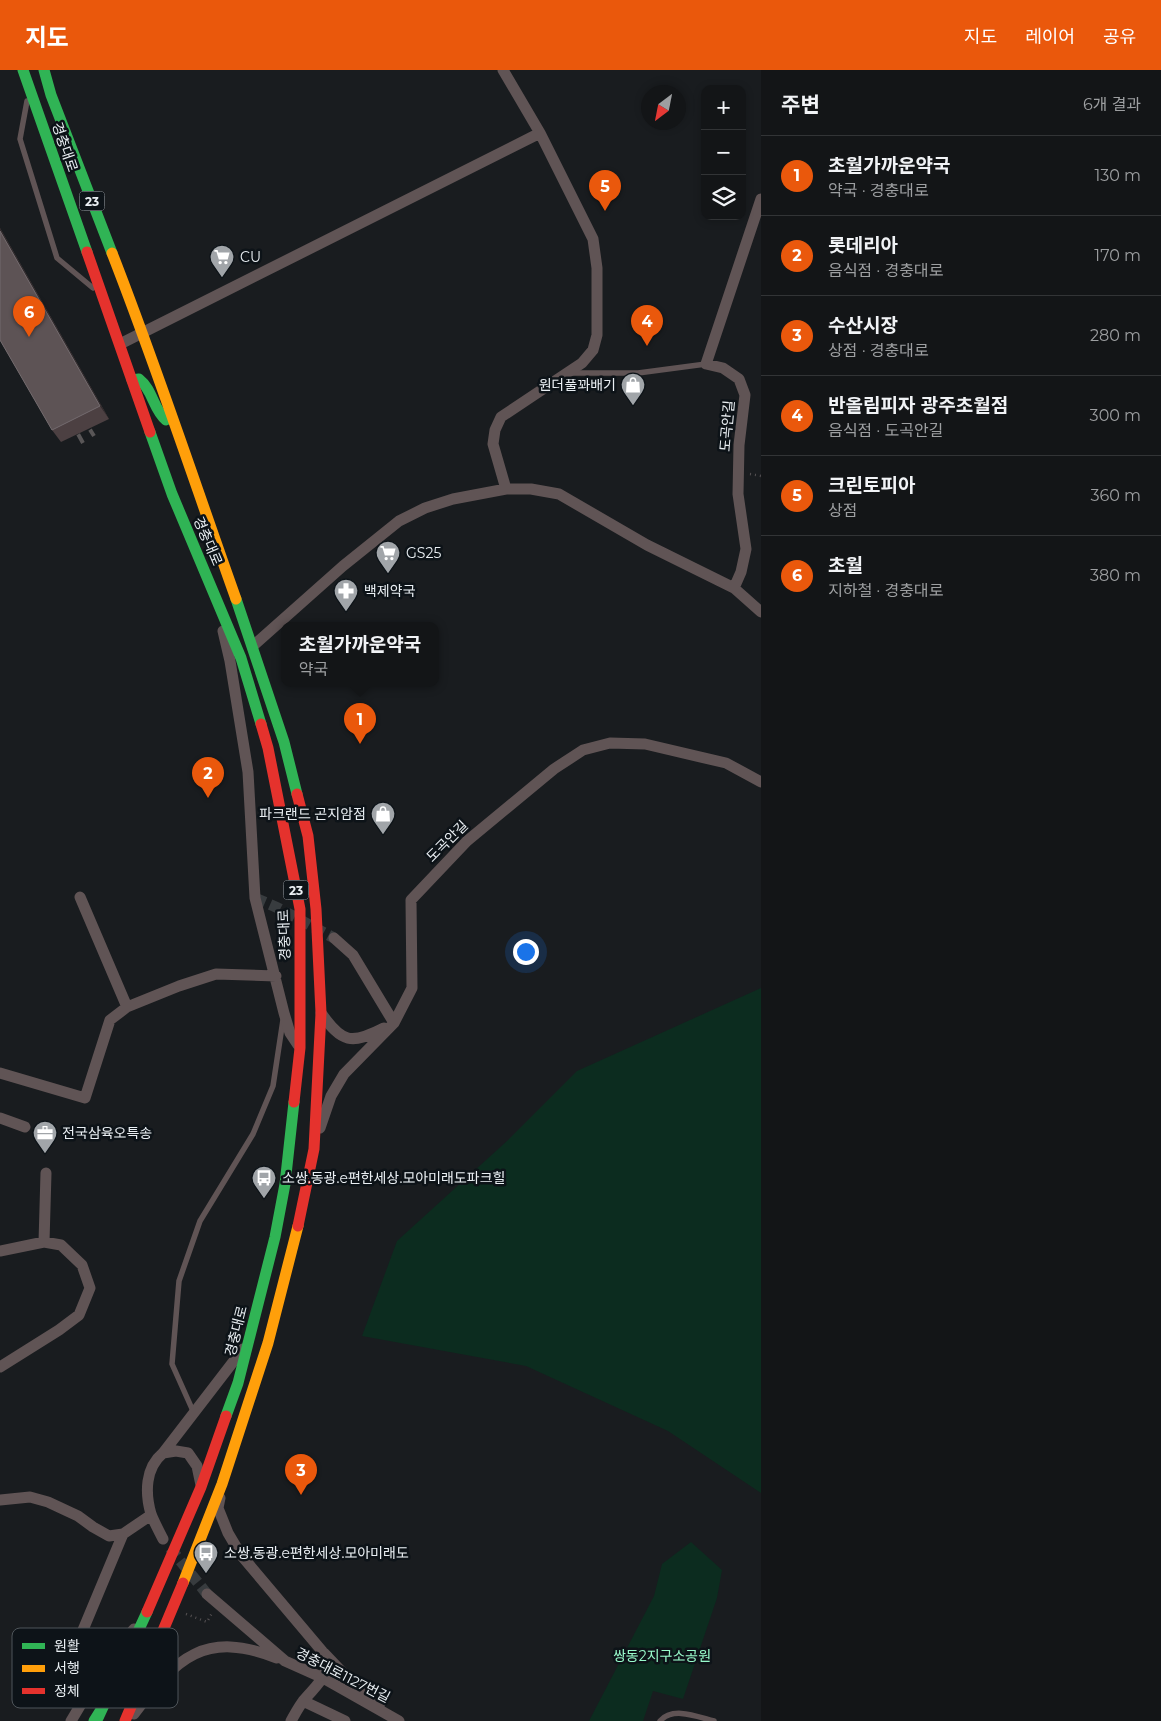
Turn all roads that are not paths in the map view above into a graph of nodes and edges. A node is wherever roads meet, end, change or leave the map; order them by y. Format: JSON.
{"nodes":[{"id":1,"x":23,"y":70,"type":"edge"},
{"id":2,"x":44,"y":70,"type":"edge"},
{"id":3,"x":503,"y":70,"type":"edge"},
{"id":4,"x":29,"y":91,"type":"junction"},
{"id":5,"x":540,"y":133,"type":"junction"},
{"id":6,"x":761,"y":199,"type":"edge"},
{"id":7,"x":101,"y":294,"type":"junction"},
{"id":8,"x":142,"y":332,"type":"junction"},
{"id":9,"x":120,"y":344,"type":"junction"},
{"id":10,"x":706,"y":364,"type":"junction"},
{"id":11,"x":568,"y":373,"type":"junction"},
{"id":12,"x":132,"y":380,"type":"junction"},
{"id":13,"x":174,"y":426,"type":"junction"},
{"id":14,"x":506,"y":489,"type":"junction"},
{"id":15,"x":734,"y":588,"type":"junction"},
{"id":16,"x":213,"y":593,"type":"junction"},
{"id":17,"x":761,"y":612,"type":"edge"},
{"id":18,"x":253,"y":646,"type":"junction"},
{"id":19,"x":761,"y":782,"type":"edge"},
{"id":20,"x":80,"y":898,"type":"dead end"},
{"id":21,"x":334,"y":938,"type":"tunnel mouth"},
{"id":22,"x":276,"y":976,"type":"junction"},
{"id":23,"x":126,"y":1007,"type":"junction"},
{"id":24,"x":284,"y":1013,"type":"junction"},
{"id":25,"x":321,"y":1013,"type":"junction"},
{"id":26,"x":394,"y":1023,"type":"junction"},
{"id":27,"x":300,"y":1048,"type":"junction"},
{"id":28,"x":0,"y":1073,"type":"edge"},
{"id":29,"x":0,"y":1118,"type":"edge"},
{"id":30,"x":25,"y":1127,"type":"dead end"},
{"id":31,"x":314,"y":1149,"type":"junction"},
{"id":32,"x":46,"y":1173,"type":"dead end"},
{"id":33,"x":44,"y":1242,"type":"junction"},
{"id":34,"x":0,"y":1251,"type":"edge"},
{"id":35,"x":250,"y":1337,"type":"junction"},
{"id":36,"x":0,"y":1367,"type":"edge"},
{"id":37,"x":193,"y":1411,"type":"junction"},
{"id":38,"x":163,"y":1453,"type":"junction"},
{"id":39,"x":222,"y":1484,"type":"junction"},
{"id":40,"x":201,"y":1487,"type":"junction"},
{"id":41,"x":0,"y":1500,"type":"edge"},
{"id":42,"x":151,"y":1515,"type":"junction"},
{"id":43,"x":123,"y":1534,"type":"junction"},
{"id":44,"x":163,"y":1539,"type":"tunnel mouth"},
{"id":45,"x":207,"y":1594,"type":"tunnel mouth"},
{"id":46,"x":146,"y":1615,"type":"junction"},
{"id":47,"x":84,"y":1628,"type":"edge"},
{"id":48,"x":135,"y":1628,"type":"edge"},
{"id":49,"x":140,"y":1628,"type":"edge"},
{"id":50,"x":165,"y":1628,"type":"edge"},
{"id":51,"x":322,"y":1651,"type":"junction"},
{"id":52,"x":285,"y":1661,"type":"junction"},
{"id":53,"x":178,"y":1666,"type":"edge"},
{"id":54,"x":323,"y":1678,"type":"junction"},
{"id":55,"x":303,"y":1701,"type":"junction"},
{"id":56,"x":78,"y":1708,"type":"edge"},
{"id":57,"x":102,"y":1708,"type":"edge"},
{"id":58,"x":132,"y":1708,"type":"edge"},
{"id":59,"x":138,"y":1708,"type":"edge"},
{"id":60,"x":70,"y":1721,"type":"edge"},
{"id":61,"x":95,"y":1721,"type":"edge"},
{"id":62,"x":127,"y":1721,"type":"edge"},
{"id":63,"x":292,"y":1721,"type":"edge"},
{"id":64,"x":344,"y":1721,"type":"edge"},
{"id":65,"x":400,"y":1721,"type":"edge"},
{"id":66,"x":660,"y":1721,"type":"edge"},
{"id":67,"x":714,"y":1721,"type":"edge"}],
"edges":[{"from":1,"to":4,"type":"main road","name":"경충대로","number":"23"},
{"from":2,"to":8,"type":"main road","name":"경충대로","number":"23"},
{"from":3,"to":5,"type":"street"},
{"from":4,"to":7,"type":"main road","name":"경충대로","number":"23"},
{"from":4,"to":7,"type":"lane"},
{"from":5,"to":8,"type":"street"},
{"from":5,"to":11,"type":"street"},
{"from":6,"to":10,"type":"street"},
{"from":7,"to":9,"type":"main road","name":"경충대로","number":"23"},
{"from":8,"to":9,"type":"street"},
{"from":8,"to":13,"type":"main road","name":"경충대로","number":"23"},
{"from":9,"to":12,"type":"main road","name":"경충대로","number":"23"},
{"from":10,"to":11,"type":"lane"},
{"from":10,"to":15,"type":"street","name":"도곡안길"},
{"from":11,"to":14,"type":"street"},
{"from":12,"to":13,"type":"main road"},
{"from":12,"to":16,"type":"main road","name":"경충대로","number":"23"},
{"from":13,"to":18,"type":"main road","name":"경충대로","number":"23"},
{"from":14,"to":15,"type":"street"},
{"from":14,"to":18,"type":"street"},
{"from":15,"to":17,"type":"street"},
{"from":16,"to":22,"type":"street"},
{"from":16,"to":27,"type":"main road","name":"경충대로","number":"23"},
{"from":18,"to":25,"type":"main road","name":"경충대로","number":"23"},
{"from":19,"to":26,"type":"street","name":"도곡안길"},
{"from":20,"to":23,"type":"street"},
{"from":21,"to":26,"type":"street"},
{"from":22,"to":23,"type":"street"},
{"from":22,"to":24,"type":"street"},
{"from":23,"to":28,"type":"street"},
{"from":24,"to":27,"type":"street"},
{"from":24,"to":37,"type":"lane"},
{"from":25,"to":26,"type":"street"},
{"from":25,"to":31,"type":"main road","name":"경충대로","number":"23"},
{"from":26,"to":31,"type":"street","name":"도곡안길"},
{"from":27,"to":35,"type":"main road","name":"경충대로","number":"23"},
{"from":29,"to":30,"type":"street"},
{"from":31,"to":39,"type":"main road","name":"경충대로","number":"23"},
{"from":32,"to":33,"type":"street"},
{"from":33,"to":34,"type":"street"},
{"from":33,"to":36,"type":"street"},
{"from":35,"to":37,"type":"street"},
{"from":35,"to":40,"type":"main road","name":"경충대로","number":"23"},
{"from":37,"to":38,"type":"street"},
{"from":38,"to":40,"type":"street"},
{"from":38,"to":42,"type":"street"},
{"from":39,"to":50,"type":"main road","name":"경충대로","number":"23"},
{"from":39,"to":51,"type":"street"},
{"from":40,"to":46,"type":"main road","name":"경충대로","number":"23"},
{"from":41,"to":43,"type":"street"},
{"from":42,"to":43,"type":"street"},
{"from":42,"to":44,"type":"street"},
{"from":43,"to":47,"type":"street"},
{"from":45,"to":52,"type":"street","name":"경충대로1127번길"},
{"from":46,"to":48,"type":"street"},
{"from":46,"to":49,"type":"main road","name":"경충대로","number":"23"},
{"from":51,"to":54,"type":"street"},
{"from":51,"to":65,"type":"street"},
{"from":52,"to":53,"type":"street"},
{"from":52,"to":54,"type":"street","name":"경충대로1127번길"},
{"from":54,"to":55,"type":"street"},
{"from":54,"to":65,"type":"street","name":"경충대로1127번길"},
{"from":55,"to":63,"type":"street"},
{"from":55,"to":64,"type":"street"},
{"from":56,"to":60,"type":"street"},
{"from":57,"to":61,"type":"main road","name":"경충대로","number":"23"},
{"from":58,"to":62,"type":"main road","name":"경충대로","number":"23"},
{"from":59,"to":62,"type":"street"},
{"from":66,"to":67,"type":"lane"}]}
